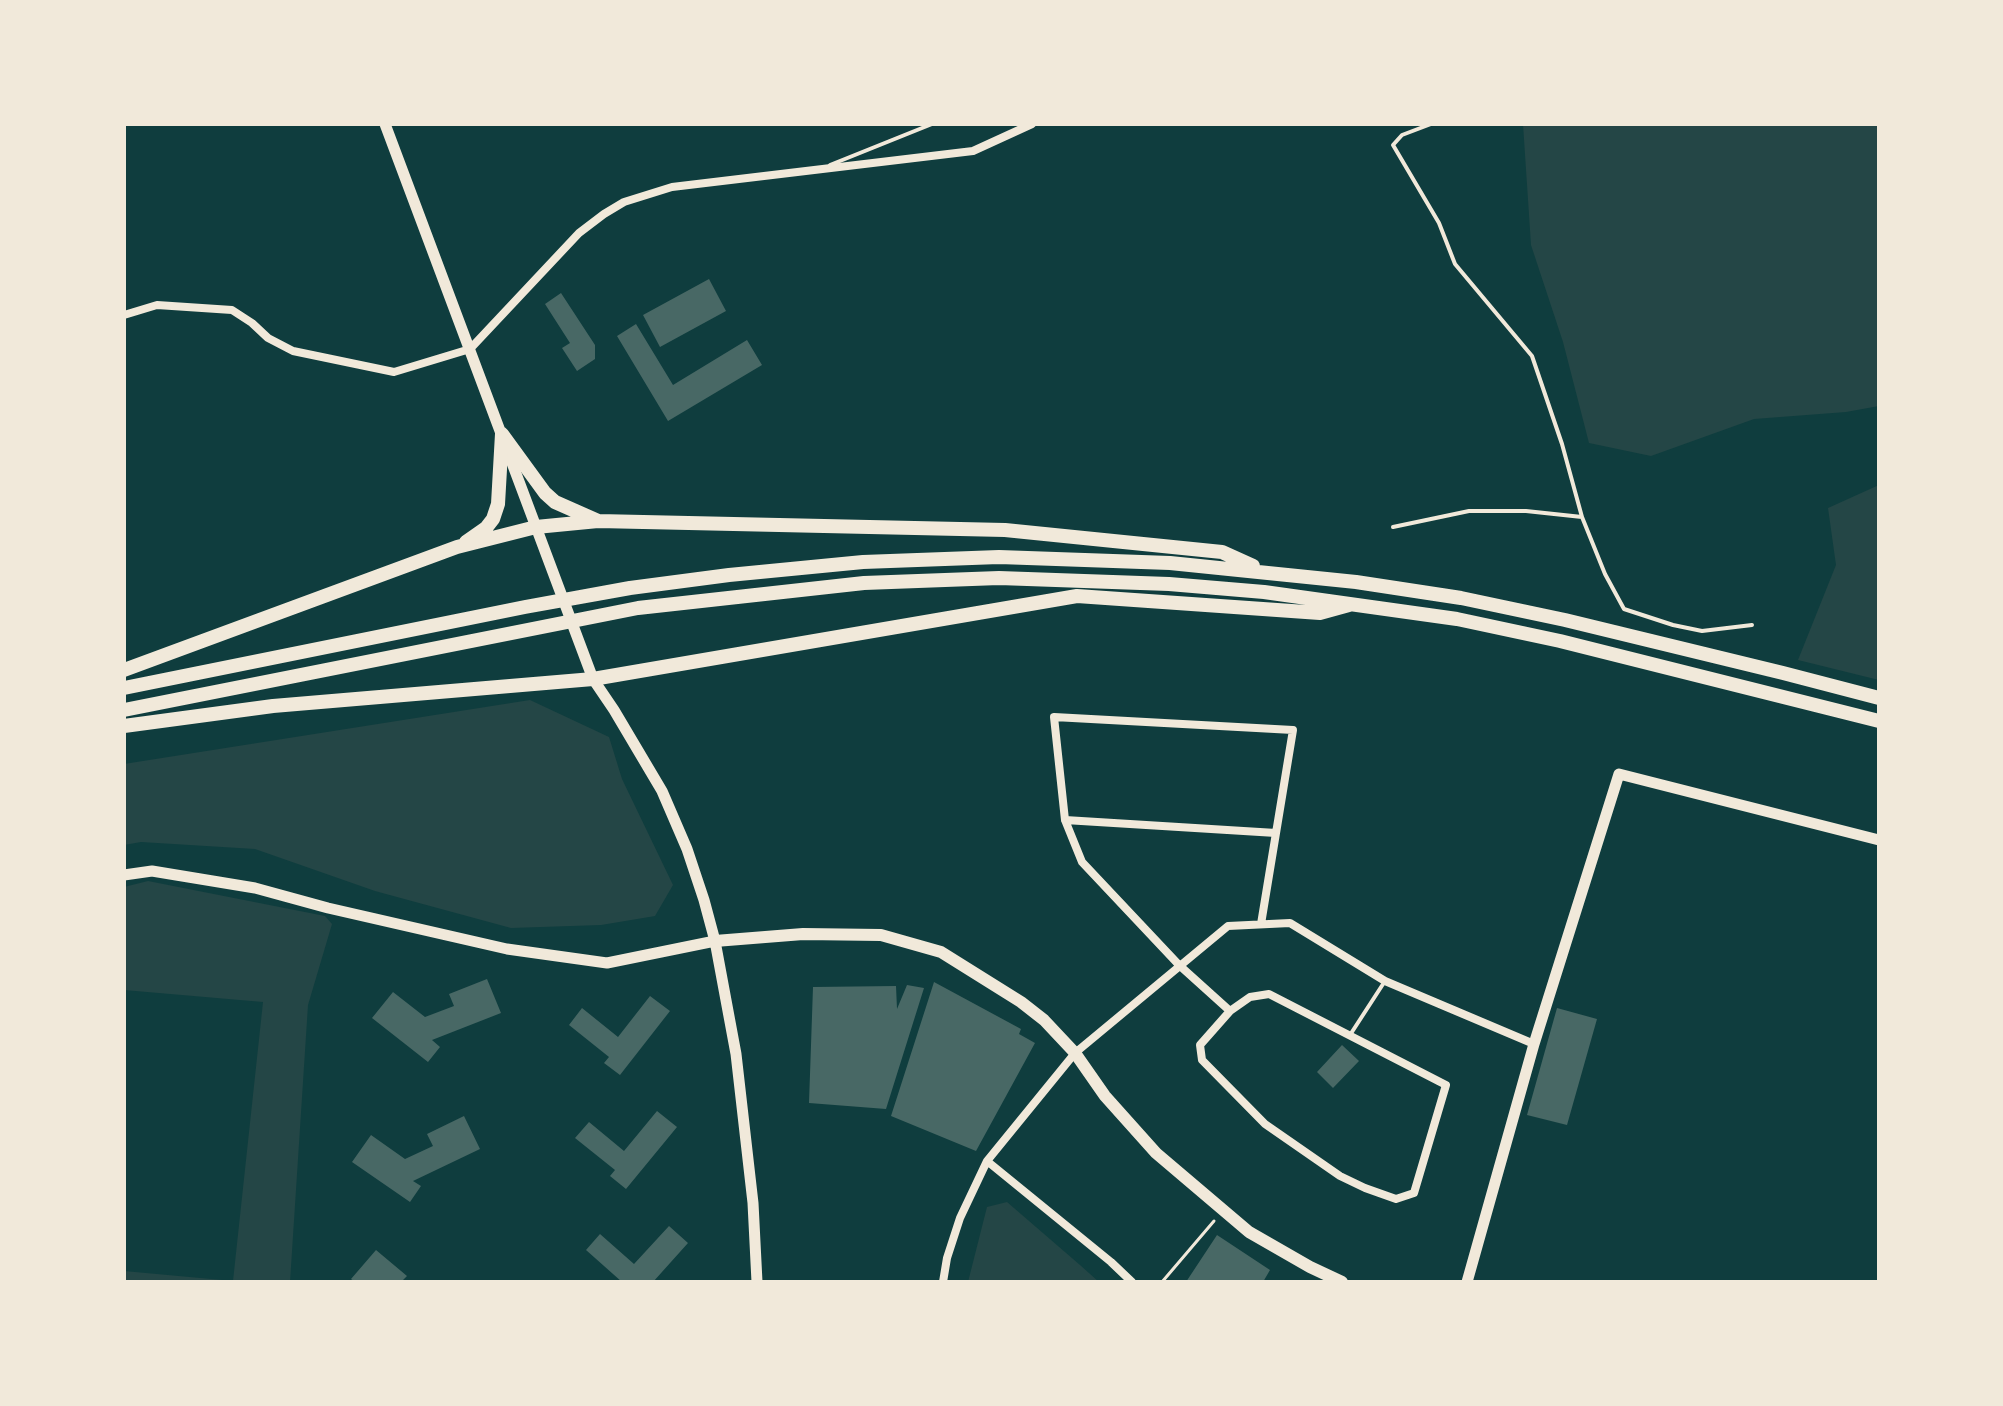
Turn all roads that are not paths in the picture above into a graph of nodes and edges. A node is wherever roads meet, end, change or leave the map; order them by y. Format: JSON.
{"nodes":[{"id":1,"x":385,"y":124,"type":"edge"},
{"id":2,"x":932,"y":124,"type":"edge"},
{"id":3,"x":1032,"y":124,"type":"edge"},
{"id":4,"x":1431,"y":124,"type":"edge"},
{"id":5,"x":821,"y":168,"type":"junction"},
{"id":6,"x":124,"y":315,"type":"edge"},
{"id":7,"x":470,"y":349,"type":"junction"},
{"id":8,"x":502,"y":434,"type":"junction"},
{"id":9,"x":1582,"y":517,"type":"junction"},
{"id":10,"x":598,"y":521,"type":"junction"},
{"id":11,"x":536,"y":527,"type":"junction"},
{"id":12,"x":1393,"y":527,"type":"dead end"},
{"id":13,"x":457,"y":547,"type":"junction"},
{"id":14,"x":1268,"y":572,"type":"junction"},
{"id":15,"x":1353,"y":603,"type":"junction"},
{"id":16,"x":1752,"y":625,"type":"dead end"},
{"id":17,"x":124,"y":670,"type":"edge"},
{"id":18,"x":593,"y":679,"type":"junction"},
{"id":19,"x":124,"y":688,"type":"edge"},
{"id":20,"x":1879,"y":698,"type":"edge"},
{"id":21,"x":124,"y":710,"type":"edge"},
{"id":22,"x":1879,"y":721,"type":"edge"},
{"id":23,"x":124,"y":726,"type":"edge"},
{"id":24,"x":1065,"y":820,"type":"junction"},
{"id":25,"x":1276,"y":833,"type":"junction"},
{"id":26,"x":1879,"y":840,"type":"edge"},
{"id":27,"x":124,"y":875,"type":"edge"},
{"id":28,"x":1261,"y":924,"type":"junction"},
{"id":29,"x":715,"y":941,"type":"junction"},
{"id":30,"x":1179,"y":965,"type":"junction"},
{"id":31,"x":1385,"y":981,"type":"junction"},
{"id":32,"x":1230,"y":1011,"type":"junction"},
{"id":33,"x":1350,"y":1035,"type":"junction"},
{"id":34,"x":1534,"y":1044,"type":"junction"},
{"id":35,"x":1075,"y":1053,"type":"junction"},
{"id":36,"x":987,"y":1161,"type":"junction"},
{"id":37,"x":757,"y":1282,"type":"edge"},
{"id":38,"x":943,"y":1282,"type":"edge"},
{"id":39,"x":1132,"y":1282,"type":"edge"},
{"id":40,"x":1342,"y":1282,"type":"edge"},
{"id":41,"x":1467,"y":1282,"type":"edge"}],
"edges":[{"from":1,"to":7,"type":"street"},
{"from":2,"to":5,"type":"lane"},
{"from":3,"to":5,"type":"street"},
{"from":4,"to":9,"type":"lane"},
{"from":5,"to":7,"type":"street"},
{"from":6,"to":7,"type":"street"},
{"from":7,"to":8,"type":"street"},
{"from":8,"to":10,"type":"highway"},
{"from":8,"to":11,"type":"street"},
{"from":8,"to":13,"type":"highway"},
{"from":9,"to":12,"type":"lane"},
{"from":9,"to":16,"type":"lane"},
{"from":10,"to":11,"type":"highway"},
{"from":10,"to":14,"type":"highway"},
{"from":11,"to":13,"type":"highway"},
{"from":11,"to":18,"type":"street"},
{"from":13,"to":17,"type":"highway"},
{"from":14,"to":19,"type":"highway"},
{"from":14,"to":20,"type":"highway"},
{"from":15,"to":18,"type":"highway"},
{"from":15,"to":21,"type":"highway"},
{"from":15,"to":22,"type":"highway"},
{"from":18,"to":23,"type":"highway"},
{"from":18,"to":29,"type":"street"},
{"from":24,"to":25,"type":"street"},
{"from":24,"to":25,"type":"street"},
{"from":24,"to":30,"type":"street"},
{"from":25,"to":28,"type":"street"},
{"from":26,"to":34,"type":"street"},
{"from":27,"to":29,"type":"street"},
{"from":28,"to":30,"type":"street"},
{"from":28,"to":31,"type":"street"},
{"from":29,"to":35,"type":"main road"},
{"from":29,"to":37,"type":"street"},
{"from":30,"to":32,"type":"street"},
{"from":30,"to":35,"type":"street"},
{"from":31,"to":33,"type":"lane"},
{"from":31,"to":34,"type":"street"},
{"from":32,"to":33,"type":"street"},
{"from":32,"to":33,"type":"street"},
{"from":34,"to":41,"type":"street"},
{"from":35,"to":36,"type":"street"},
{"from":35,"to":40,"type":"main road"},
{"from":36,"to":38,"type":"street"},
{"from":36,"to":39,"type":"street"}]}
